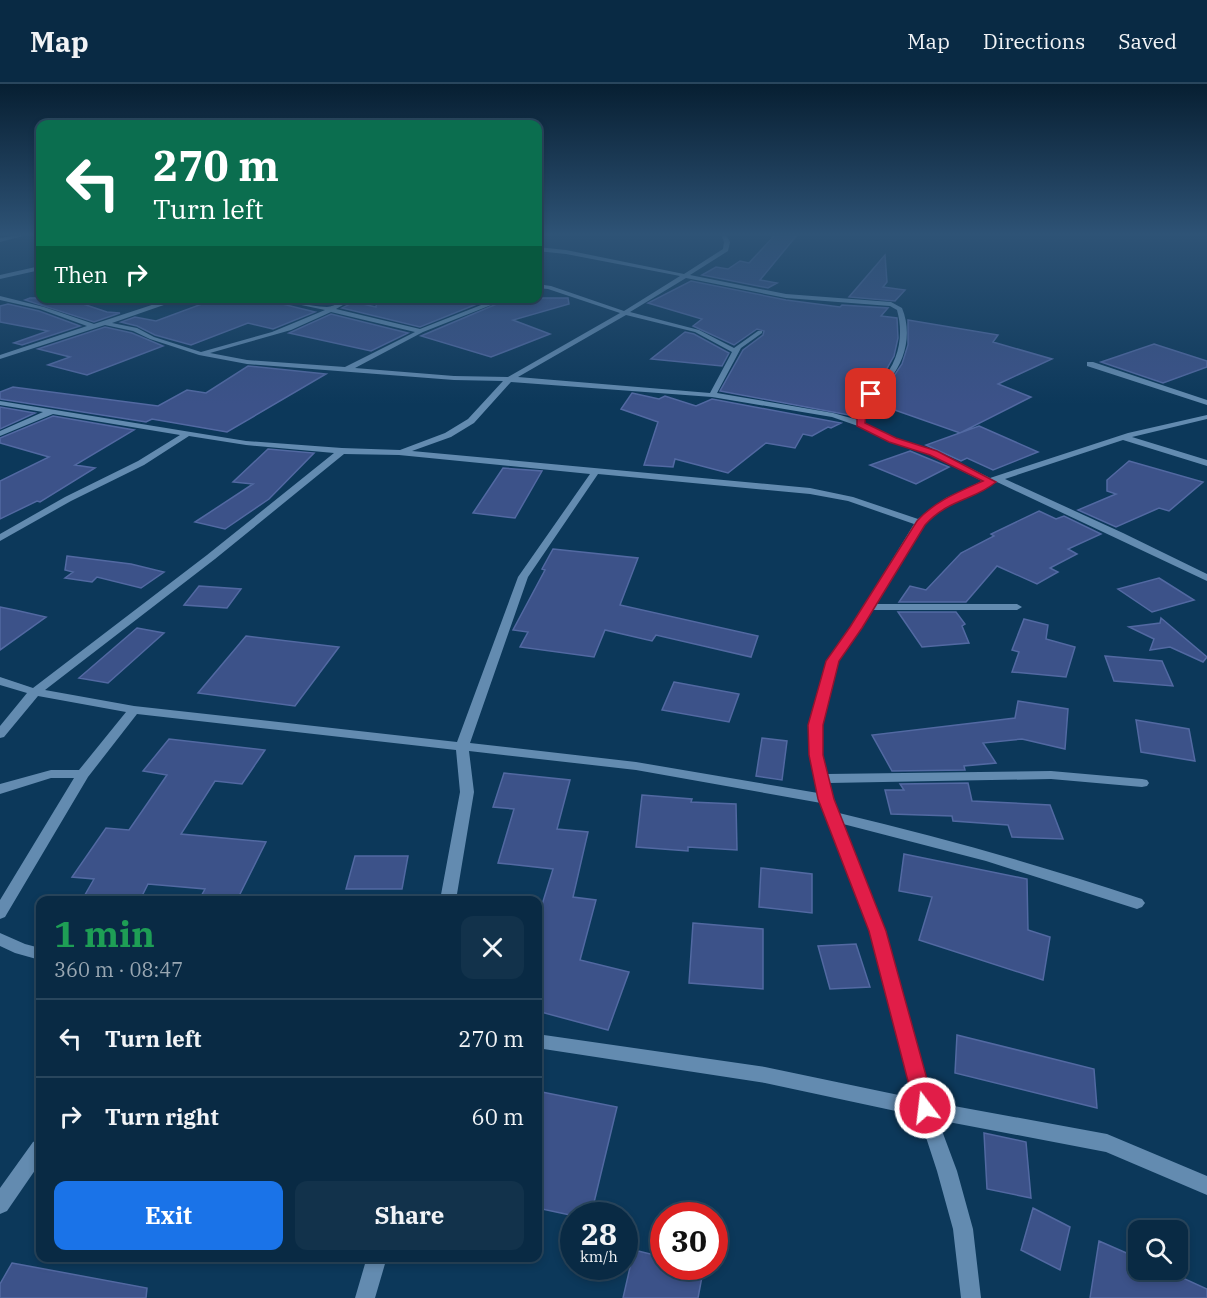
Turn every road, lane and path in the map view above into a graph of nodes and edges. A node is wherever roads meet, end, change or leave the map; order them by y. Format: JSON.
{"nodes":[{"id":1,"x":563,"y":292,"type":"edge"},
{"id":2,"x":659,"y":292,"type":"edge"},
{"id":3,"x":764,"y":292,"type":"edge"},
{"id":4,"x":0,"y":298,"type":"edge"},
{"id":5,"x":166,"y":303,"type":"edge"},
{"id":6,"x":297,"y":303,"type":"edge"},
{"id":7,"x":341,"y":303,"type":"edge"},
{"id":8,"x":493,"y":303,"type":"edge"},
{"id":9,"x":328,"y":309,"type":"junction"},
{"id":10,"x":625,"y":313,"type":"junction"},
{"id":11,"x":105,"y":323,"type":"junction"},
{"id":12,"x":95,"y":327,"type":"junction"},
{"id":13,"x":421,"y":331,"type":"junction"},
{"id":14,"x":760,"y":332,"type":"dead end"},
{"id":15,"x":735,"y":351,"type":"junction"},
{"id":16,"x":201,"y":354,"type":"junction"},
{"id":17,"x":0,"y":357,"type":"edge"},
{"id":18,"x":1090,"y":364,"type":"dead end"},
{"id":19,"x":347,"y":370,"type":"junction"},
{"id":20,"x":508,"y":380,"type":"junction"},
{"id":21,"x":712,"y":395,"type":"junction"},
{"id":22,"x":0,"y":403,"type":"edge"},
{"id":23,"x":1207,"y":404,"type":"edge"},
{"id":24,"x":53,"y":411,"type":"junction"},
{"id":25,"x":1207,"y":417,"type":"edge"},
{"id":26,"x":861,"y":424,"type":"junction"},
{"id":27,"x":0,"y":434,"type":"edge"},
{"id":28,"x":186,"y":434,"type":"junction"},
{"id":29,"x":1122,"y":437,"type":"junction"},
{"id":30,"x":342,"y":451,"type":"junction"},
{"id":31,"x":399,"y":452,"type":"junction"},
{"id":32,"x":1207,"y":463,"type":"edge"},
{"id":33,"x":595,"y":472,"type":"junction"},
{"id":34,"x":994,"y":480,"type":"junction"},
{"id":35,"x":920,"y":523,"type":"junction"},
{"id":36,"x":0,"y":538,"type":"edge"},
{"id":37,"x":1207,"y":578,"type":"edge"},
{"id":38,"x":1017,"y":607,"type":"dead end"},
{"id":39,"x":869,"y":608,"type":"junction"},
{"id":40,"x":0,"y":681,"type":"edge"},
{"id":41,"x":35,"y":692,"type":"junction"},
{"id":42,"x":134,"y":710,"type":"junction"},
{"id":43,"x":0,"y":734,"type":"edge"},
{"id":44,"x":462,"y":747,"type":"junction"},
{"id":45,"x":84,"y":774,"type":"junction"},
{"id":46,"x":821,"y":779,"type":"junction"},
{"id":47,"x":1142,"y":783,"type":"dead end"},
{"id":48,"x":0,"y":789,"type":"edge"},
{"id":49,"x":826,"y":799,"type":"junction"},
{"id":50,"x":833,"y":817,"type":"junction"},
{"id":51,"x":449,"y":896,"type":"edge"},
{"id":52,"x":1137,"y":903,"type":"dead end"},
{"id":53,"x":0,"y":913,"type":"edge"},
{"id":54,"x":0,"y":939,"type":"edge"},
{"id":55,"x":36,"y":953,"type":"edge"},
{"id":56,"x":542,"y":1042,"type":"edge"},
{"id":57,"x":925,"y":1108,"type":"junction"},
{"id":58,"x":36,"y":1154,"type":"edge"},
{"id":59,"x":1207,"y":1186,"type":"edge"},
{"id":60,"x":0,"y":1204,"type":"edge"},
{"id":61,"x":376,"y":1262,"type":"edge"},
{"id":62,"x":365,"y":1298,"type":"edge"},
{"id":63,"x":971,"y":1298,"type":"edge"}],
"edges":[{"from":1,"to":10,"type":"street"},
{"from":2,"to":10,"type":"street"},
{"from":3,"to":26,"type":"street"},
{"from":4,"to":12,"type":"street"},
{"from":5,"to":11,"type":"street"},
{"from":6,"to":9,"type":"street"},
{"from":7,"to":9,"type":"street"},
{"from":8,"to":13,"type":"street"},
{"from":9,"to":13,"type":"street"},
{"from":9,"to":16,"type":"street"},
{"from":10,"to":15,"type":"street"},
{"from":10,"to":20,"type":"street"},
{"from":11,"to":12,"type":"street"},
{"from":11,"to":16,"type":"street"},
{"from":12,"to":17,"type":"street"},
{"from":13,"to":19,"type":"street"},
{"from":14,"to":15,"type":"street"},
{"from":15,"to":21,"type":"street"},
{"from":16,"to":19,"type":"street"},
{"from":18,"to":23,"type":"street"},
{"from":19,"to":20,"type":"street"},
{"from":20,"to":21,"type":"street"},
{"from":20,"to":31,"type":"street"},
{"from":21,"to":26,"type":"street"},
{"from":22,"to":24,"type":"street"},
{"from":24,"to":27,"type":"street"},
{"from":24,"to":28,"type":"street"},
{"from":25,"to":29,"type":"street"},
{"from":26,"to":34,"type":"street"},
{"from":28,"to":30,"type":"street"},
{"from":28,"to":36,"type":"street"},
{"from":29,"to":32,"type":"street"},
{"from":29,"to":34,"type":"street"},
{"from":30,"to":31,"type":"street"},
{"from":30,"to":41,"type":"street"},
{"from":31,"to":33,"type":"street"},
{"from":33,"to":35,"type":"street"},
{"from":33,"to":44,"type":"street"},
{"from":34,"to":35,"type":"street"},
{"from":34,"to":37,"type":"street"},
{"from":35,"to":39,"type":"street"},
{"from":38,"to":39,"type":"street"},
{"from":39,"to":46,"type":"street"},
{"from":40,"to":41,"type":"street"},
{"from":41,"to":42,"type":"street"},
{"from":41,"to":43,"type":"street"},
{"from":42,"to":44,"type":"street"},
{"from":42,"to":45,"type":"street"},
{"from":44,"to":49,"type":"street"},
{"from":44,"to":51,"type":"street"},
{"from":45,"to":48,"type":"street"},
{"from":45,"to":53,"type":"street"},
{"from":46,"to":47,"type":"street"},
{"from":46,"to":49,"type":"street"},
{"from":49,"to":50,"type":"street"},
{"from":50,"to":52,"type":"street"},
{"from":50,"to":57,"type":"street"},
{"from":54,"to":55,"type":"street"},
{"from":56,"to":57,"type":"street"},
{"from":57,"to":59,"type":"street"},
{"from":57,"to":63,"type":"street"},
{"from":58,"to":60,"type":"street"},
{"from":61,"to":62,"type":"street"}]}
